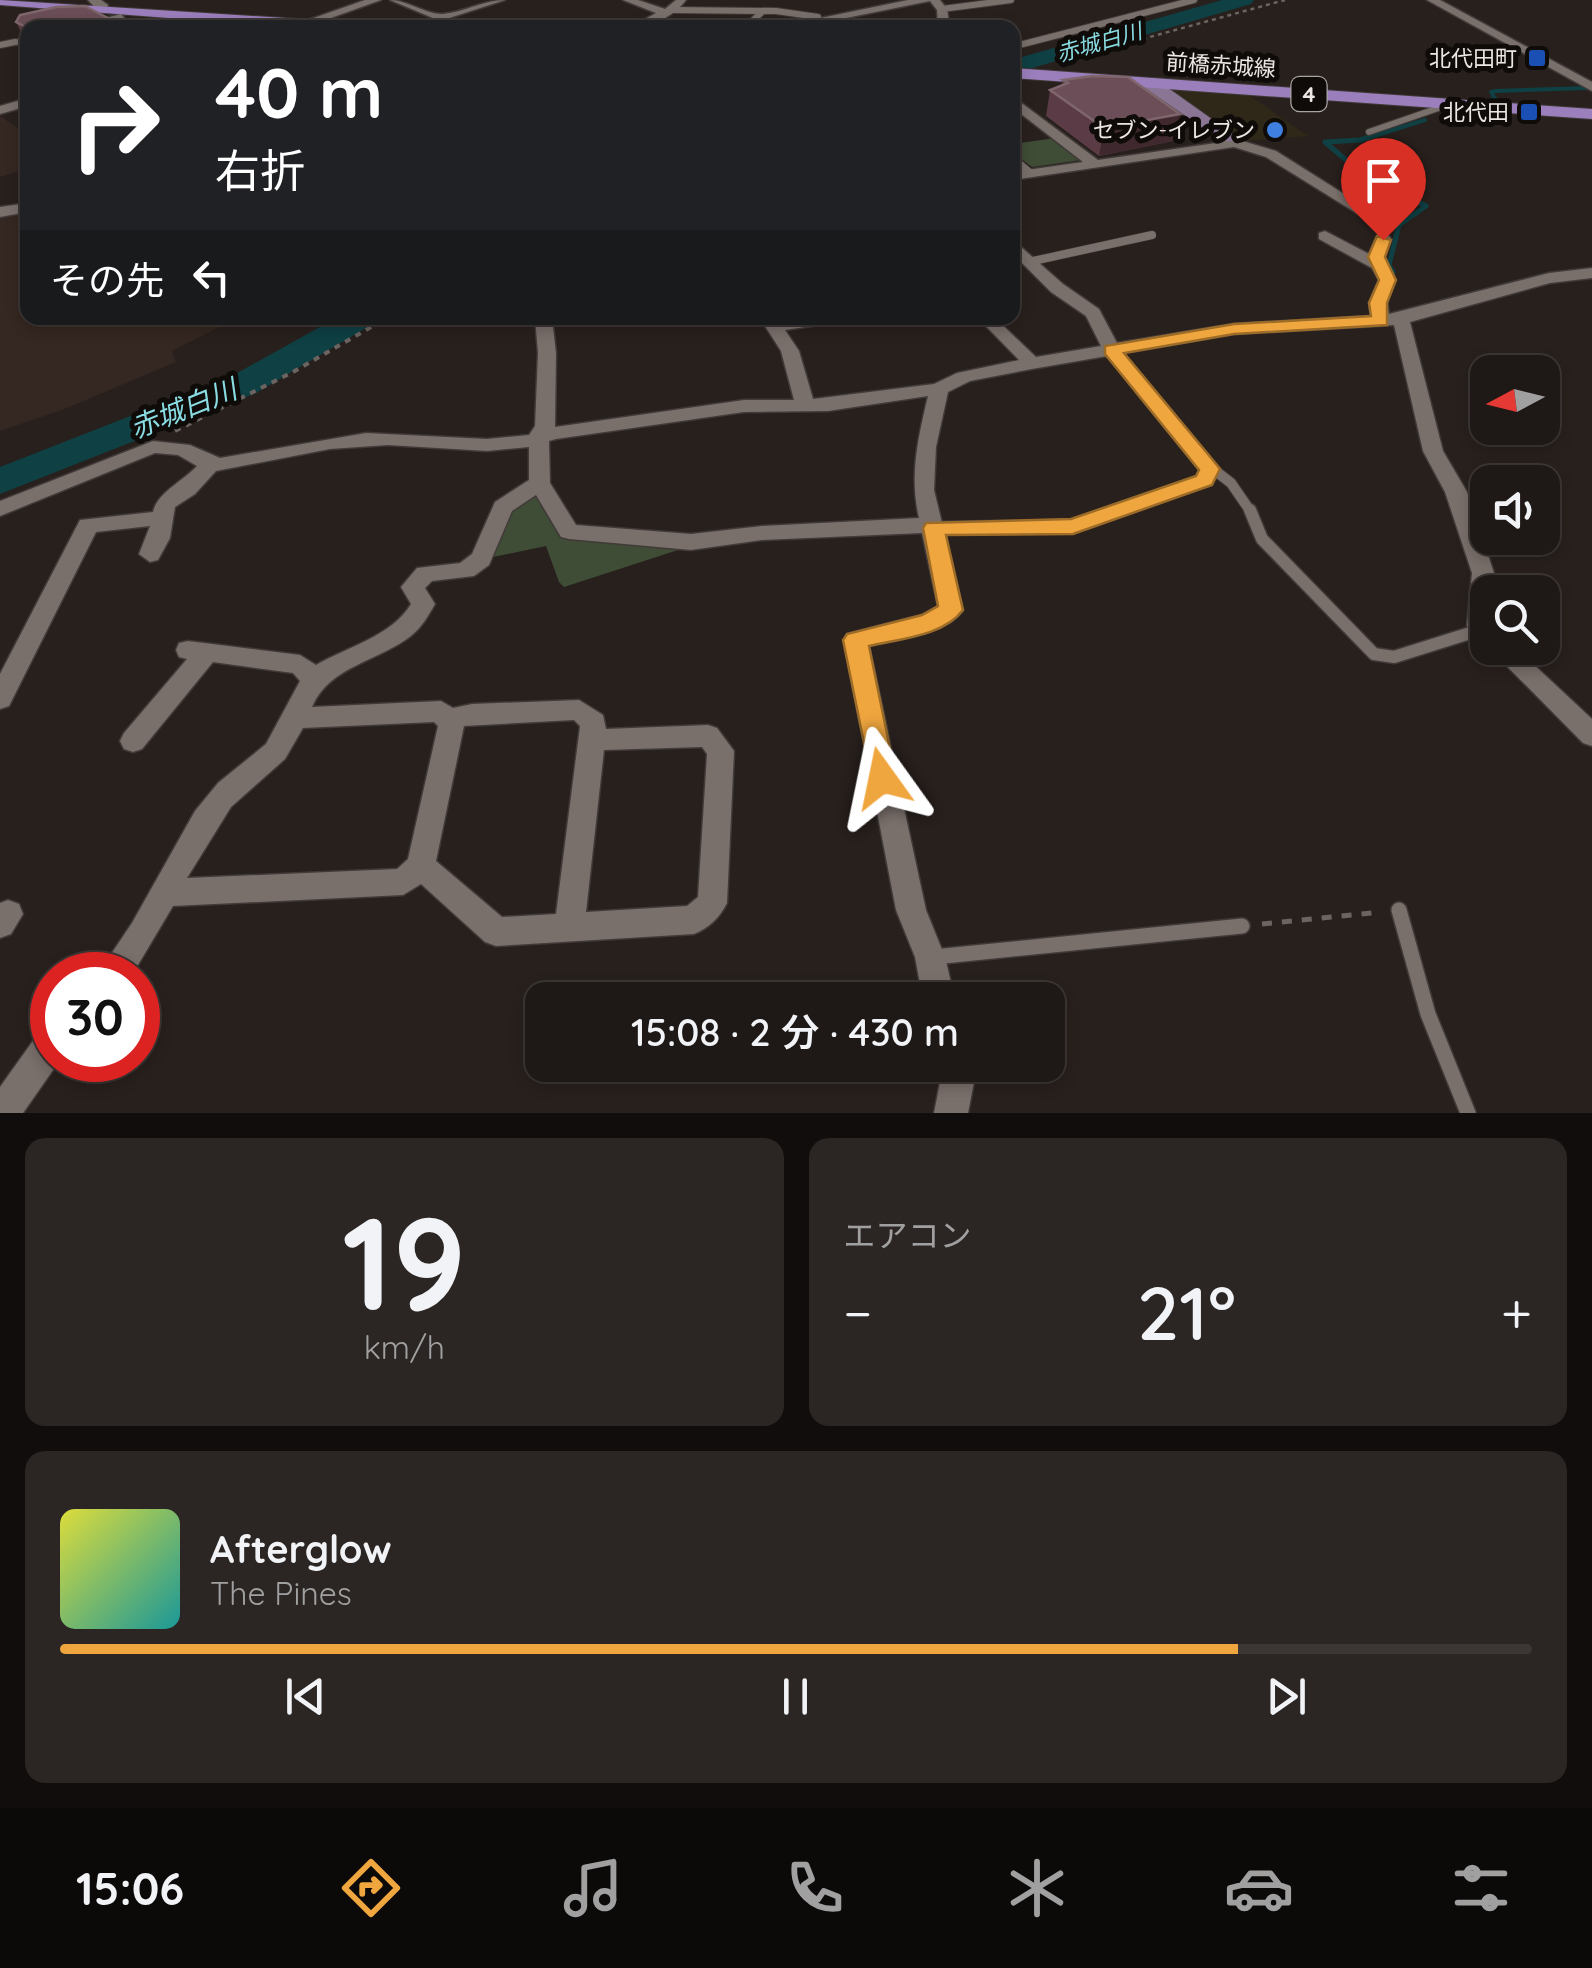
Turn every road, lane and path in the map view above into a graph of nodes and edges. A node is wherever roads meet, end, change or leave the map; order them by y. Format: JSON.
{"nodes":[{"id":1,"x":376,"y":0,"type":"edge"},
{"id":2,"x":395,"y":0,"type":"edge"},
{"id":3,"x":500,"y":0,"type":"edge"},
{"id":4,"x":628,"y":0,"type":"edge"},
{"id":5,"x":925,"y":0,"type":"edge"},
{"id":6,"x":1012,"y":0,"type":"edge"},
{"id":7,"x":1194,"y":0,"type":"edge"},
{"id":8,"x":1286,"y":0,"type":"edge"},
{"id":9,"x":1432,"y":0,"type":"edge"},
{"id":10,"x":0,"y":2,"type":"edge"},
{"id":11,"x":1179,"y":2,"type":"edge"},
{"id":12,"x":97,"y":4,"type":"edge"},
{"id":13,"x":938,"y":5,"type":"edge"},
{"id":14,"x":672,"y":7,"type":"edge"},
{"id":15,"x":762,"y":12,"type":"junction"},
{"id":16,"x":128,"y":14,"type":"junction"},
{"id":17,"x":818,"y":17,"type":"junction"},
{"id":18,"x":104,"y":20,"type":"edge"},
{"id":19,"x":134,"y":20,"type":"edge"},
{"id":20,"x":221,"y":20,"type":"edge"},
{"id":21,"x":314,"y":20,"type":"edge"},
{"id":22,"x":648,"y":20,"type":"edge"},
{"id":23,"x":754,"y":20,"type":"edge"},
{"id":24,"x":807,"y":20,"type":"edge"},
{"id":25,"x":1020,"y":46,"type":"edge"},
{"id":26,"x":1023,"y":74,"type":"edge"},
{"id":27,"x":1148,"y":82,"type":"junction"},
{"id":28,"x":1592,"y":86,"type":"edge"},
{"id":29,"x":1450,"y":104,"type":"junction"},
{"id":30,"x":1020,"y":106,"type":"edge"},
{"id":31,"x":1592,"y":114,"type":"edge"},
{"id":32,"x":1369,"y":132,"type":"dead end"},
{"id":33,"x":1231,"y":140,"type":"junction"},
{"id":34,"x":1094,"y":164,"type":"junction"},
{"id":35,"x":1020,"y":165,"type":"edge"},
{"id":36,"x":1030,"y":173,"type":"junction"},
{"id":37,"x":1020,"y":175,"type":"edge"},
{"id":38,"x":1363,"y":210,"type":"dead end"},
{"id":39,"x":1152,"y":235,"type":"dead end"},
{"id":40,"x":1325,"y":236,"type":"dead end"},
{"id":41,"x":1383,"y":240,"type":"dead end"},
{"id":42,"x":1020,"y":250,"type":"edge"},
{"id":43,"x":1034,"y":261,"type":"junction"},
{"id":44,"x":1378,"y":265,"type":"junction"},
{"id":45,"x":1583,"y":275,"type":"edge"},
{"id":46,"x":1592,"y":289,"type":"edge"},
{"id":47,"x":1391,"y":320,"type":"junction"},
{"id":48,"x":375,"y":325,"type":"edge"},
{"id":49,"x":544,"y":325,"type":"edge"},
{"id":50,"x":774,"y":325,"type":"edge"},
{"id":51,"x":993,"y":325,"type":"edge"},
{"id":52,"x":1112,"y":350,"type":"junction"},
{"id":53,"x":1032,"y":363,"type":"junction"},
{"id":54,"x":939,"y":389,"type":"junction"},
{"id":55,"x":804,"y":403,"type":"junction"},
{"id":56,"x":539,"y":440,"type":"junction"},
{"id":57,"x":153,"y":447,"type":"junction"},
{"id":58,"x":211,"y":464,"type":"junction"},
{"id":59,"x":1210,"y":469,"type":"junction"},
{"id":60,"x":540,"y":483,"type":"junction"},
{"id":61,"x":0,"y":509,"type":"edge"},
{"id":62,"x":162,"y":518,"type":"junction"},
{"id":63,"x":934,"y":526,"type":"junction"},
{"id":64,"x":150,"y":554,"type":"dead end"},
{"id":65,"x":1483,"y":575,"type":"edge"},
{"id":66,"x":1470,"y":641,"type":"edge"},
{"id":67,"x":1519,"y":665,"type":"edge"},
{"id":68,"x":314,"y":680,"type":"junction"},
{"id":69,"x":3,"y":685,"type":"edge"},
{"id":70,"x":294,"y":718,"type":"junction"},
{"id":71,"x":448,"y":720,"type":"junction"},
{"id":72,"x":1592,"y":735,"type":"edge"},
{"id":73,"x":592,"y":740,"type":"junction"},
{"id":74,"x":132,"y":741,"type":"dead end"},
{"id":75,"x":421,"y":866,"type":"junction"},
{"id":76,"x":166,"y":894,"type":"junction"},
{"id":77,"x":1400,"y":910,"type":"joint"},
{"id":78,"x":1242,"y":926,"type":"joint"},
{"id":79,"x":570,"y":928,"type":"junction"},
{"id":80,"x":128,"y":952,"type":"edge"},
{"id":81,"x":930,"y":957,"type":"junction"},
{"id":82,"x":935,"y":982,"type":"edge"},
{"id":83,"x":30,"y":1074,"type":"edge"},
{"id":84,"x":957,"y":1082,"type":"edge"},
{"id":85,"x":2,"y":1113,"type":"edge"},
{"id":86,"x":951,"y":1113,"type":"edge"},
{"id":87,"x":1468,"y":1113,"type":"edge"}],
"edges":[{"from":1,"to":21,"type":"street"},
{"from":2,"to":3,"type":"street"},
{"from":4,"to":14,"type":"street"},
{"from":5,"to":17,"type":"street"},
{"from":6,"to":13,"type":"lane"},
{"from":7,"to":11,"type":"lane"},
{"from":8,"to":26,"type":"path"},
{"from":9,"to":28,"type":"street"},
{"from":10,"to":12,"type":"main road"},
{"from":11,"to":25,"type":"lane"},
{"from":12,"to":16,"type":"main road"},
{"from":14,"to":15,"type":"lane"},
{"from":14,"to":22,"type":"street"},
{"from":15,"to":17,"type":"lane"},
{"from":15,"to":23,"type":"lane"},
{"from":16,"to":18,"type":"street"},
{"from":16,"to":19,"type":"street"},
{"from":16,"to":20,"type":"main road"},
{"from":17,"to":24,"type":"street"},
{"from":26,"to":27,"type":"main road","name":"前橋赤城線","number":"4"},
{"from":27,"to":29,"type":"main road","name":"前橋赤城線","number":"4"},
{"from":27,"to":33,"type":"street"},
{"from":29,"to":31,"type":"main road","name":"前橋赤城線","number":"4"},
{"from":29,"to":32,"type":"lane"},
{"from":30,"to":34,"type":"street"},
{"from":33,"to":34,"type":"street"},
{"from":33,"to":38,"type":"street"},
{"from":34,"to":36,"type":"street"},
{"from":35,"to":36,"type":"lane"},
{"from":36,"to":37,"type":"street"},
{"from":39,"to":43,"type":"lane"},
{"from":40,"to":44,"type":"street"},
{"from":41,"to":44,"type":"street"},
{"from":42,"to":43,"type":"street"},
{"from":43,"to":52,"type":"street"},
{"from":44,"to":47,"type":"street"},
{"from":45,"to":46,"type":"street"},
{"from":45,"to":47,"type":"street"},
{"from":47,"to":52,"type":"street"},
{"from":47,"to":65,"type":"street"},
{"from":48,"to":57,"type":"path"},
{"from":49,"to":56,"type":"street"},
{"from":50,"to":55,"type":"street"},
{"from":51,"to":53,"type":"street"},
{"from":52,"to":53,"type":"street"},
{"from":52,"to":59,"type":"lane"},
{"from":53,"to":54,"type":"street"},
{"from":54,"to":55,"type":"street"},
{"from":54,"to":63,"type":"street"},
{"from":55,"to":56,"type":"street"},
{"from":56,"to":58,"type":"street"},
{"from":56,"to":60,"type":"street"},
{"from":57,"to":58,"type":"street"},
{"from":57,"to":61,"type":"street"},
{"from":58,"to":62,"type":"street"},
{"from":59,"to":63,"type":"lane"},
{"from":59,"to":66,"type":"lane"},
{"from":60,"to":63,"type":"street"},
{"from":60,"to":68,"type":"street"},
{"from":62,"to":64,"type":"street"},
{"from":62,"to":69,"type":"street"},
{"from":63,"to":81,"type":"street"},
{"from":67,"to":72,"type":"street"},
{"from":68,"to":70,"type":"street"},
{"from":68,"to":74,"type":"street"},
{"from":70,"to":71,"type":"street"},
{"from":70,"to":76,"type":"street"},
{"from":71,"to":73,"type":"street"},
{"from":71,"to":75,"type":"street"},
{"from":73,"to":79,"type":"street"},
{"from":73,"to":79,"type":"street"},
{"from":75,"to":76,"type":"street"},
{"from":75,"to":79,"type":"street"},
{"from":76,"to":80,"type":"street"},
{"from":77,"to":78,"type":"path"},
{"from":77,"to":87,"type":"lane"},
{"from":78,"to":81,"type":"lane"},
{"from":81,"to":82,"type":"street"},
{"from":83,"to":85,"type":"street"},
{"from":84,"to":86,"type":"street"}]}
